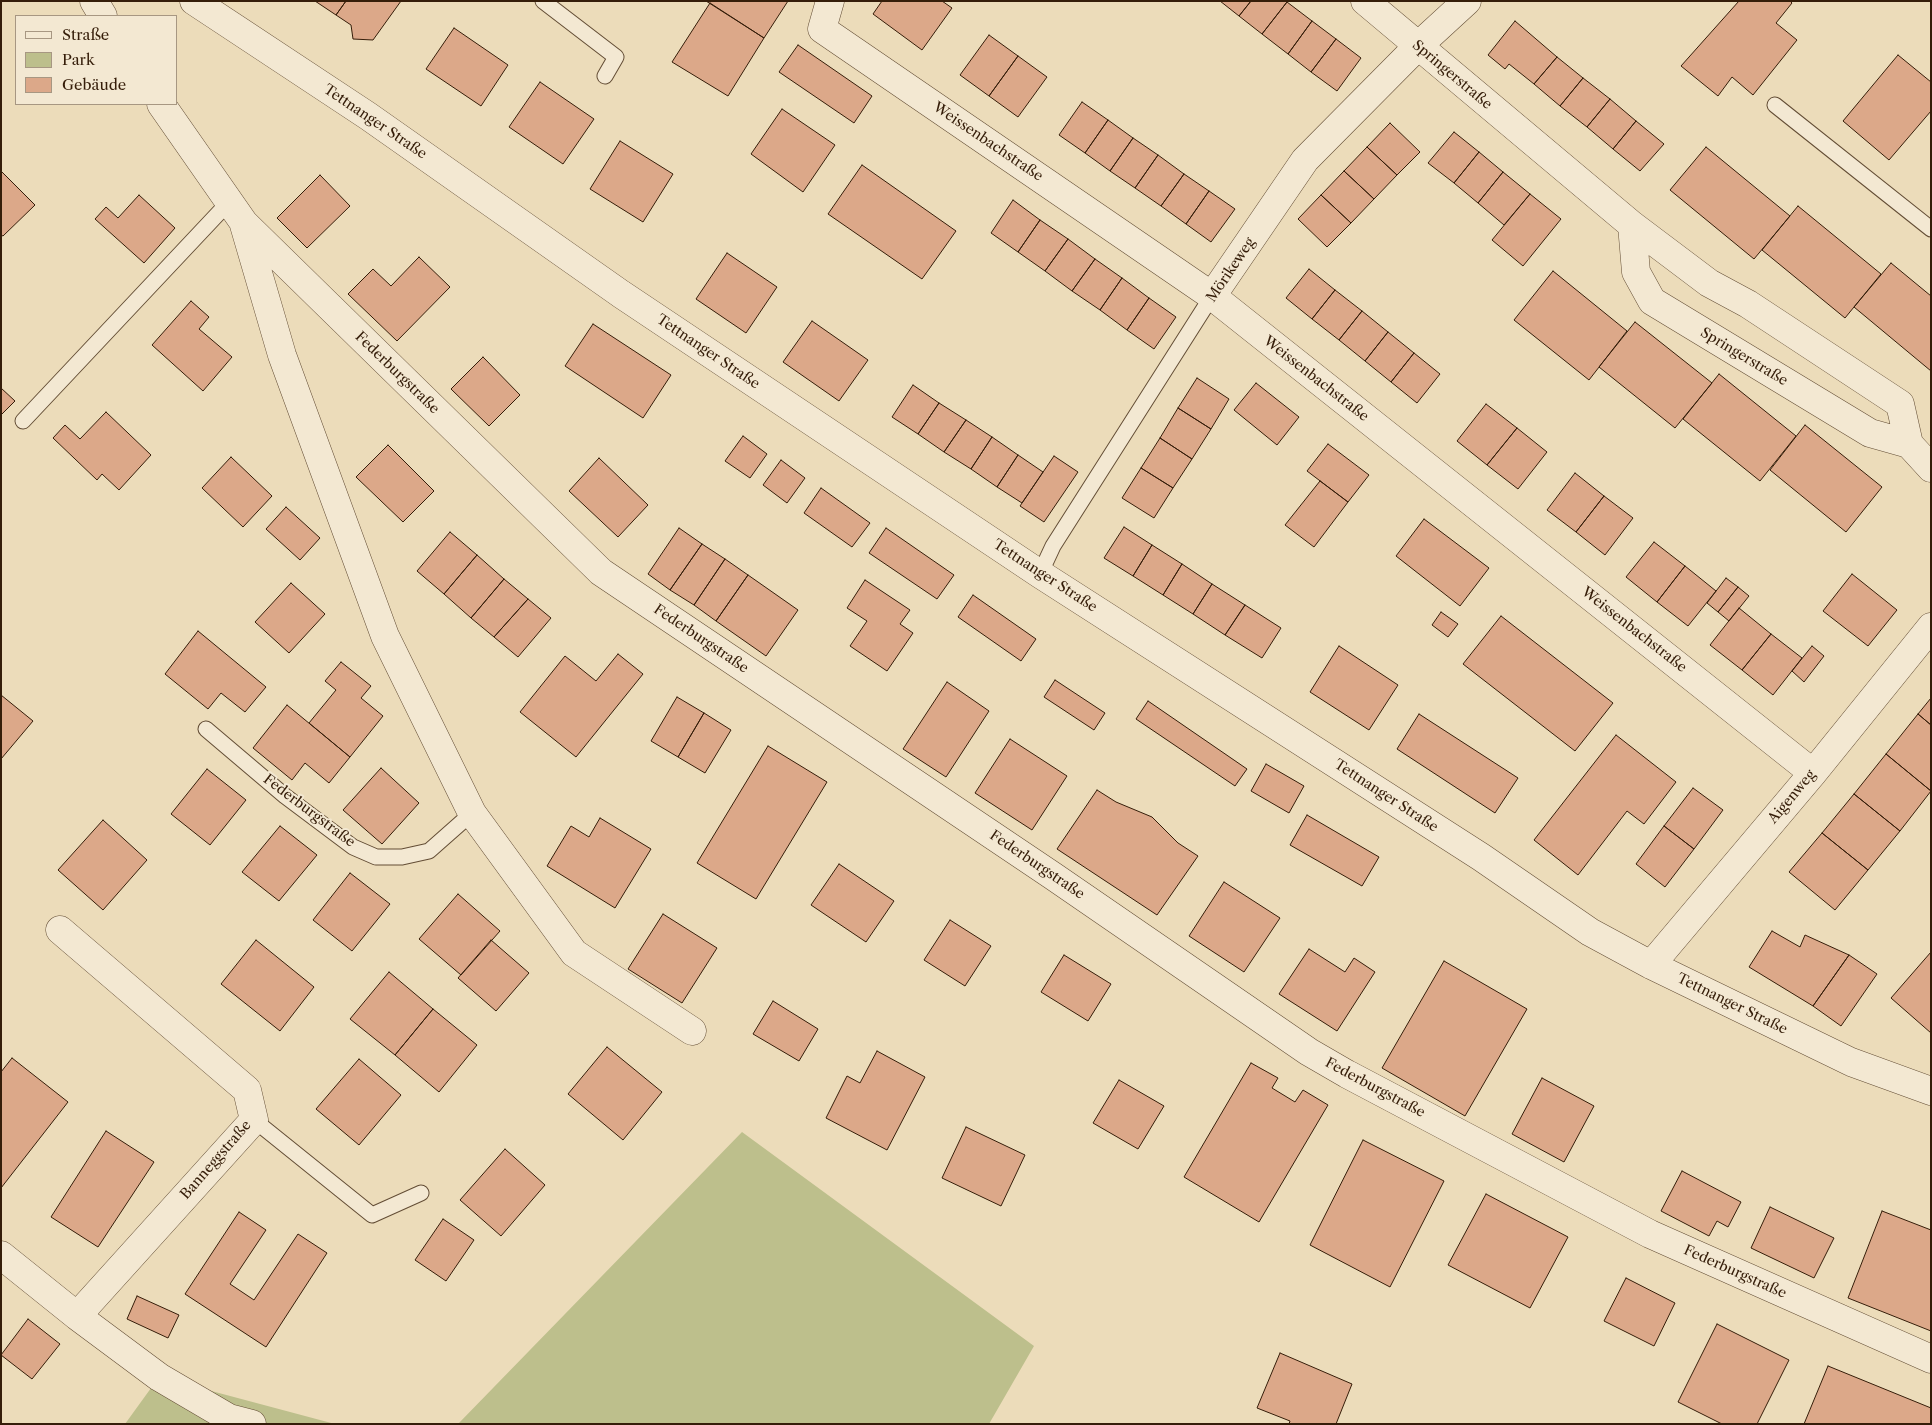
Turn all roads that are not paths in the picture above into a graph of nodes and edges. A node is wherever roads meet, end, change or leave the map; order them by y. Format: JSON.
{"nodes":[{"id":1,"x":94,"y":1,"type":"edge"},
{"id":2,"x":194,"y":1,"type":"edge"},
{"id":3,"x":543,"y":1,"type":"edge"},
{"id":4,"x":830,"y":1,"type":"edge"},
{"id":5,"x":1366,"y":1,"type":"edge"},
{"id":6,"x":1467,"y":1,"type":"edge"},
{"id":7,"x":102,"y":15,"type":"edge"},
{"id":8,"x":1418,"y":46,"type":"junction"},
{"id":9,"x":605,"y":76,"type":"dead end"},
{"id":10,"x":162,"y":105,"type":"edge"},
{"id":11,"x":1775,"y":105,"type":"dead end"},
{"id":12,"x":236,"y":213,"type":"junction"},
{"id":13,"x":1632,"y":225,"type":"junction"},
{"id":14,"x":1931,"y":229,"type":"edge"},
{"id":15,"x":1212,"y":296,"type":"junction"},
{"id":16,"x":23,"y":422,"type":"dead end"},
{"id":17,"x":1909,"y":444,"type":"junction"},
{"id":18,"x":1931,"y":468,"type":"edge"},
{"id":19,"x":1040,"y":574,"type":"junction"},
{"id":20,"x":1931,"y":627,"type":"edge"},
{"id":21,"x":206,"y":729,"type":"dead end"},
{"id":22,"x":1813,"y":772,"type":"junction"},
{"id":23,"x":472,"y":813,"type":"junction"},
{"id":24,"x":60,"y":930,"type":"dead end"},
{"id":25,"x":1651,"y":965,"type":"junction"},
{"id":26,"x":692,"y":1031,"type":"dead end"},
{"id":27,"x":1931,"y":1091,"type":"edge"},
{"id":28,"x":254,"y":1120,"type":"junction"},
{"id":29,"x":421,"y":1194,"type":"dead end"},
{"id":30,"x":1,"y":1255,"type":"edge"},
{"id":31,"x":77,"y":1316,"type":"junction"},
{"id":32,"x":1931,"y":1359,"type":"edge"},
{"id":33,"x":252,"y":1424,"type":"edge"}],
"edges":[{"from":1,"to":7,"type":"street"},
{"from":2,"to":19,"type":"street","name":"Tettnanger Straße"},
{"from":3,"to":9,"type":"lane"},
{"from":4,"to":15,"type":"street","name":"Weissenbachstraße"},
{"from":5,"to":8,"type":"street","name":"Springerstraße"},
{"from":6,"to":8,"type":"street","name":"Mörikeweg"},
{"from":8,"to":13,"type":"street","name":"Springerstraße"},
{"from":8,"to":15,"type":"street","name":"Mörikeweg"},
{"from":10,"to":12,"type":"street","name":"Federburgstraße"},
{"from":11,"to":14,"type":"lane"},
{"from":12,"to":16,"type":"lane"},
{"from":12,"to":23,"type":"street","name":"Federburgstraße"},
{"from":12,"to":32,"type":"street","name":"Federburgstraße"},
{"from":13,"to":17,"type":"street","name":"Springerstraße"},
{"from":13,"to":17,"type":"street","name":"Springerstraße"},
{"from":15,"to":19,"type":"lane","name":"Mörikeweg"},
{"from":15,"to":22,"type":"street","name":"Weissenbachstraße"},
{"from":17,"to":18,"type":"street","name":"Springerstraße"},
{"from":19,"to":25,"type":"street","name":"Tettnanger Straße"},
{"from":20,"to":22,"type":"street","name":"Aigenweg"},
{"from":21,"to":23,"type":"lane","name":"Federburgstraße"},
{"from":22,"to":25,"type":"street","name":"Aigenweg"},
{"from":23,"to":26,"type":"street","name":"Federburgstraße"},
{"from":24,"to":28,"type":"street","name":"Banneggstraße"},
{"from":25,"to":27,"type":"street","name":"Tettnanger Straße"},
{"from":28,"to":29,"type":"lane"},
{"from":28,"to":31,"type":"street","name":"Banneggstraße"},
{"from":30,"to":31,"type":"street"},
{"from":31,"to":33,"type":"street"}]}
